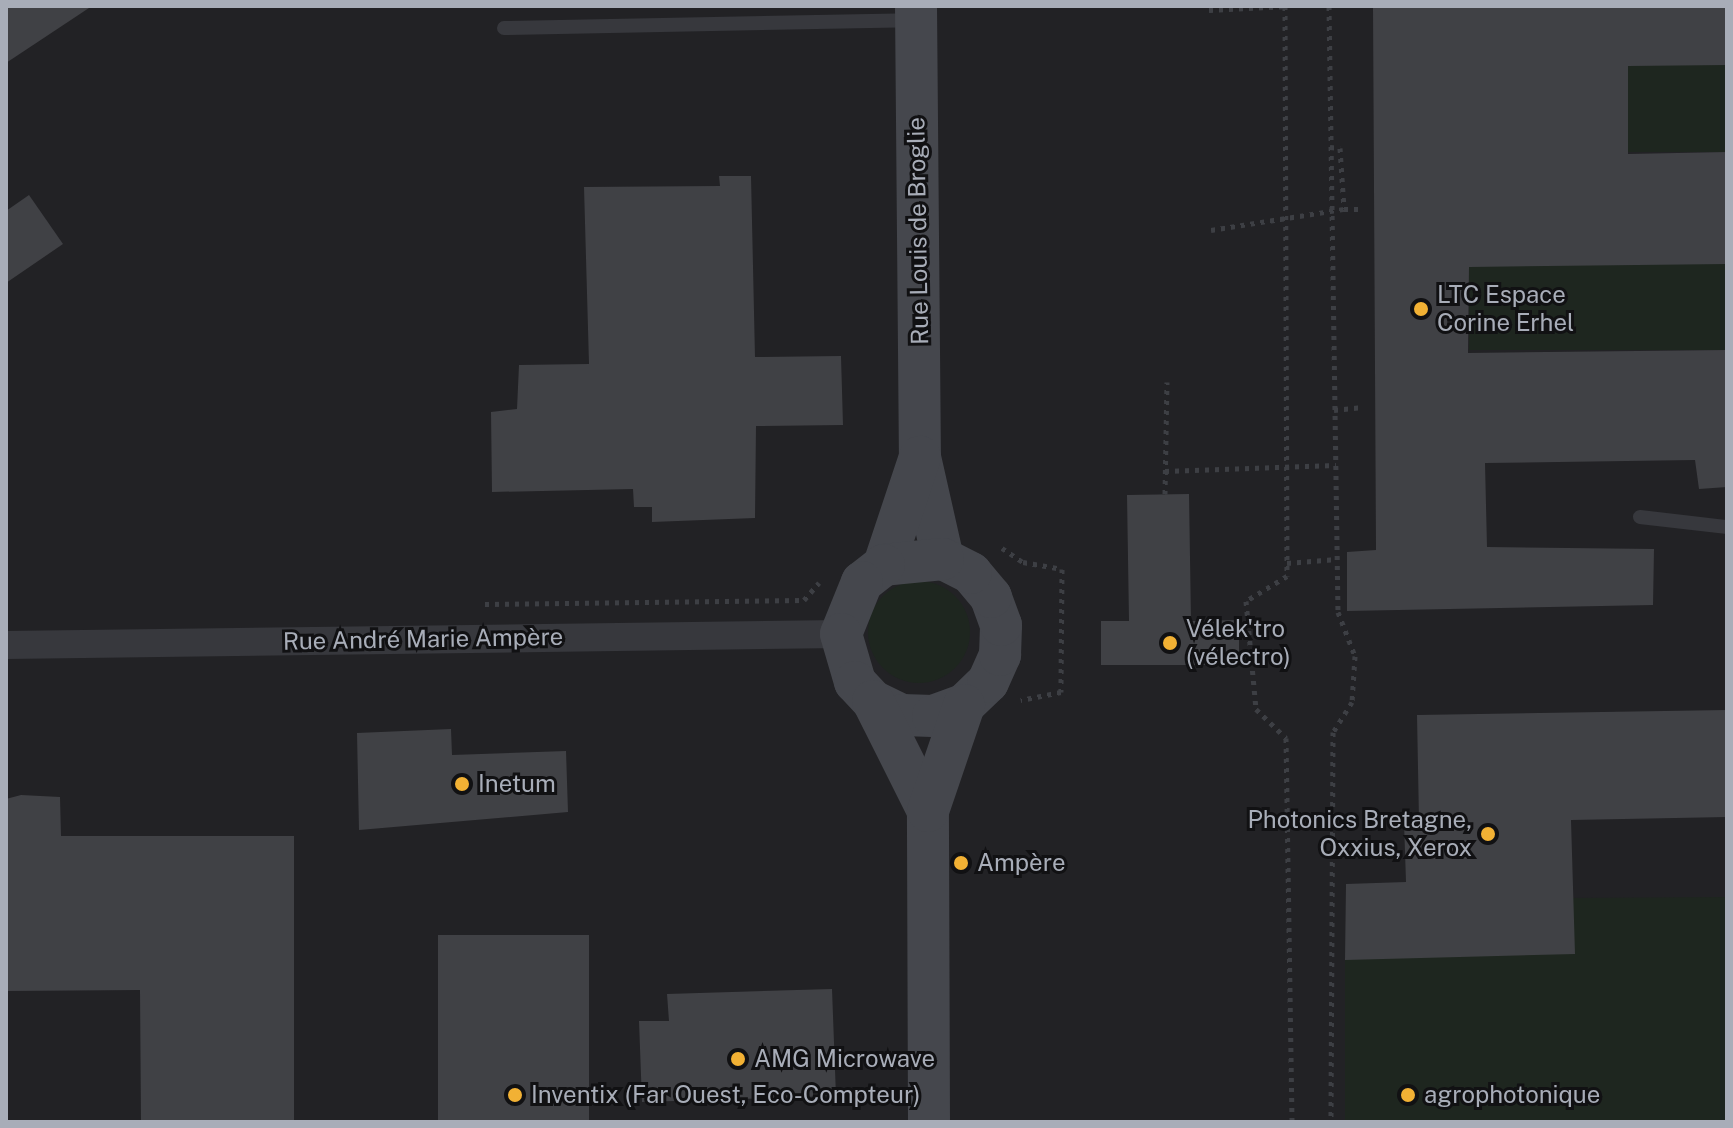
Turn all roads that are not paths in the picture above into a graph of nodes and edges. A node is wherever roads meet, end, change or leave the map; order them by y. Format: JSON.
{"nodes":[{"id":1,"x":916,"y":13,"type":"edge"},
{"id":2,"x":504,"y":28,"type":"dead end"},
{"id":3,"x":920,"y":457,"type":"junction"},
{"id":4,"x":1640,"y":517,"type":"dead end"},
{"id":5,"x":1727,"y":527,"type":"edge"},
{"id":6,"x":943,"y":559,"type":"junction"},
{"id":7,"x":884,"y":565,"type":"junction"},
{"id":8,"x":841,"y":634,"type":"junction"},
{"id":9,"x":6,"y":645,"type":"edge"},
{"id":10,"x":873,"y":701,"type":"junction"},
{"id":11,"x":964,"y":705,"type":"junction"},
{"id":12,"x":928,"y":811,"type":"junction"},
{"id":13,"x":929,"y":1122,"type":"edge"}],
"edges":[{"from":1,"to":2,"type":"lane"},
{"from":1,"to":3,"type":"street","name":"Rue Louis de Broglie"},
{"from":3,"to":6,"type":"street","name":"Rue Louis de Broglie"},
{"from":3,"to":7,"type":"street","name":"Rue Louis de Broglie"},
{"from":4,"to":5,"type":"lane"},
{"from":6,"to":7,"type":"street"},
{"from":6,"to":11,"type":"street"},
{"from":7,"to":8,"type":"street","name":"Rue Louis de Broglie"},
{"from":8,"to":9,"type":"street","name":"Rue André Marie Ampère"},
{"from":8,"to":10,"type":"street"},
{"from":10,"to":11,"type":"street"},
{"from":10,"to":12,"type":"street"},
{"from":11,"to":12,"type":"street"},
{"from":12,"to":13,"type":"street"}]}
